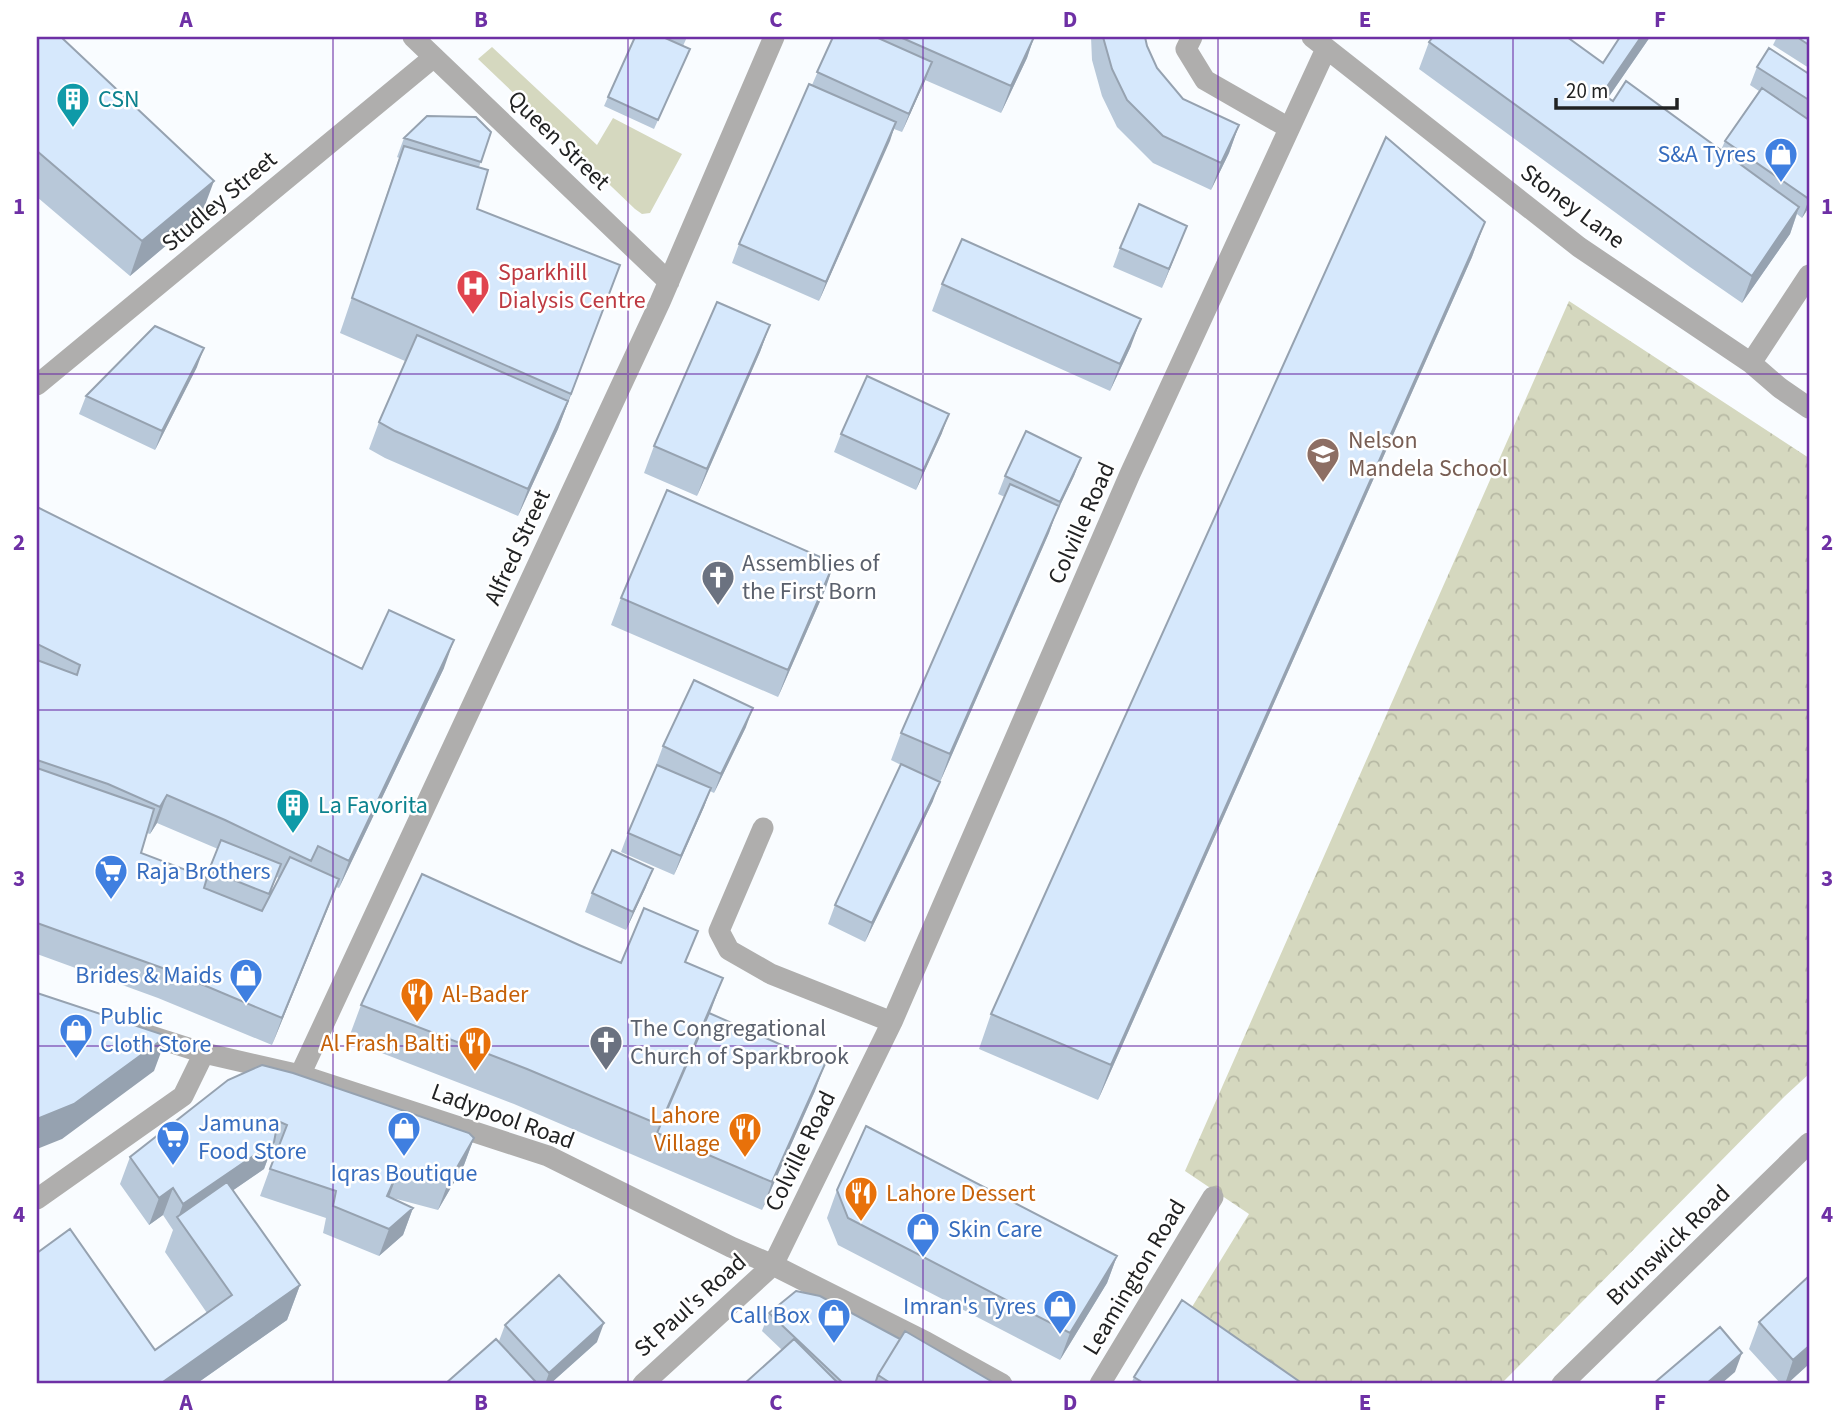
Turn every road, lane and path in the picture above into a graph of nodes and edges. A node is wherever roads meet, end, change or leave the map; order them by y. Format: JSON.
{"nodes":[{"id":1,"x":413,"y":37,"type":"edge"},
{"id":2,"x":774,"y":37,"type":"edge"},
{"id":3,"x":1192,"y":37,"type":"edge"},
{"id":4,"x":1319,"y":43,"type":"edge"},
{"id":5,"x":434,"y":57,"type":"junction"},
{"id":6,"x":1289,"y":128,"type":"junction"},
{"id":7,"x":1809,"y":275,"type":"edge"},
{"id":8,"x":669,"y":282,"type":"junction"},
{"id":9,"x":1751,"y":363,"type":"junction"},
{"id":10,"x":37,"y":385,"type":"edge"},
{"id":11,"x":1809,"y":408,"type":"edge"},
{"id":12,"x":762,"y":828,"type":"dead end"},
{"id":13,"x":719,"y":931,"type":"junction"},
{"id":14,"x":697,"y":934,"type":"edge"},
{"id":15,"x":891,"y":1022,"type":"junction"},
{"id":16,"x":123,"y":1027,"type":"edge"},
{"id":17,"x":204,"y":1054,"type":"junction"},
{"id":18,"x":300,"y":1075,"type":"junction"},
{"id":19,"x":1809,"y":1143,"type":"edge"},
{"id":20,"x":1213,"y":1197,"type":"dead end"},
{"id":21,"x":37,"y":1199,"type":"edge"},
{"id":22,"x":773,"y":1265,"type":"junction"},
{"id":23,"x":643,"y":1384,"type":"edge"},
{"id":24,"x":1002,"y":1384,"type":"edge"},
{"id":25,"x":1100,"y":1384,"type":"edge"},
{"id":26,"x":1562,"y":1384,"type":"edge"}],
"edges":[{"from":1,"to":5,"type":"street","name":"Queen Street"},
{"from":2,"to":8,"type":"street","name":"Alfred Street"},
{"from":3,"to":6,"type":"street"},
{"from":4,"to":6,"type":"street","name":"Colville Road"},
{"from":4,"to":9,"type":"street","name":"Stoney Lane"},
{"from":5,"to":8,"type":"street","name":"Queen Street"},
{"from":5,"to":10,"type":"street","name":"Studley Street"},
{"from":6,"to":15,"type":"street","name":"Colville Road"},
{"from":7,"to":9,"type":"street"},
{"from":8,"to":18,"type":"street","name":"Alfred Street"},
{"from":9,"to":11,"type":"street","name":"Stoney Lane"},
{"from":12,"to":13,"type":"street"},
{"from":13,"to":14,"type":"street"},
{"from":13,"to":15,"type":"street"},
{"from":15,"to":22,"type":"street","name":"Colville Road"},
{"from":16,"to":17,"type":"street","name":"Ladypool Road"},
{"from":17,"to":18,"type":"street","name":"Ladypool Road"},
{"from":17,"to":21,"type":"street"},
{"from":18,"to":22,"type":"street","name":"Ladypool Road"},
{"from":19,"to":26,"type":"street","name":"Brunswick Road"},
{"from":20,"to":25,"type":"street","name":"Leamington Road"},
{"from":22,"to":23,"type":"street","name":"St Paul's Road"},
{"from":22,"to":24,"type":"street","name":"Ladypool Road"}]}
